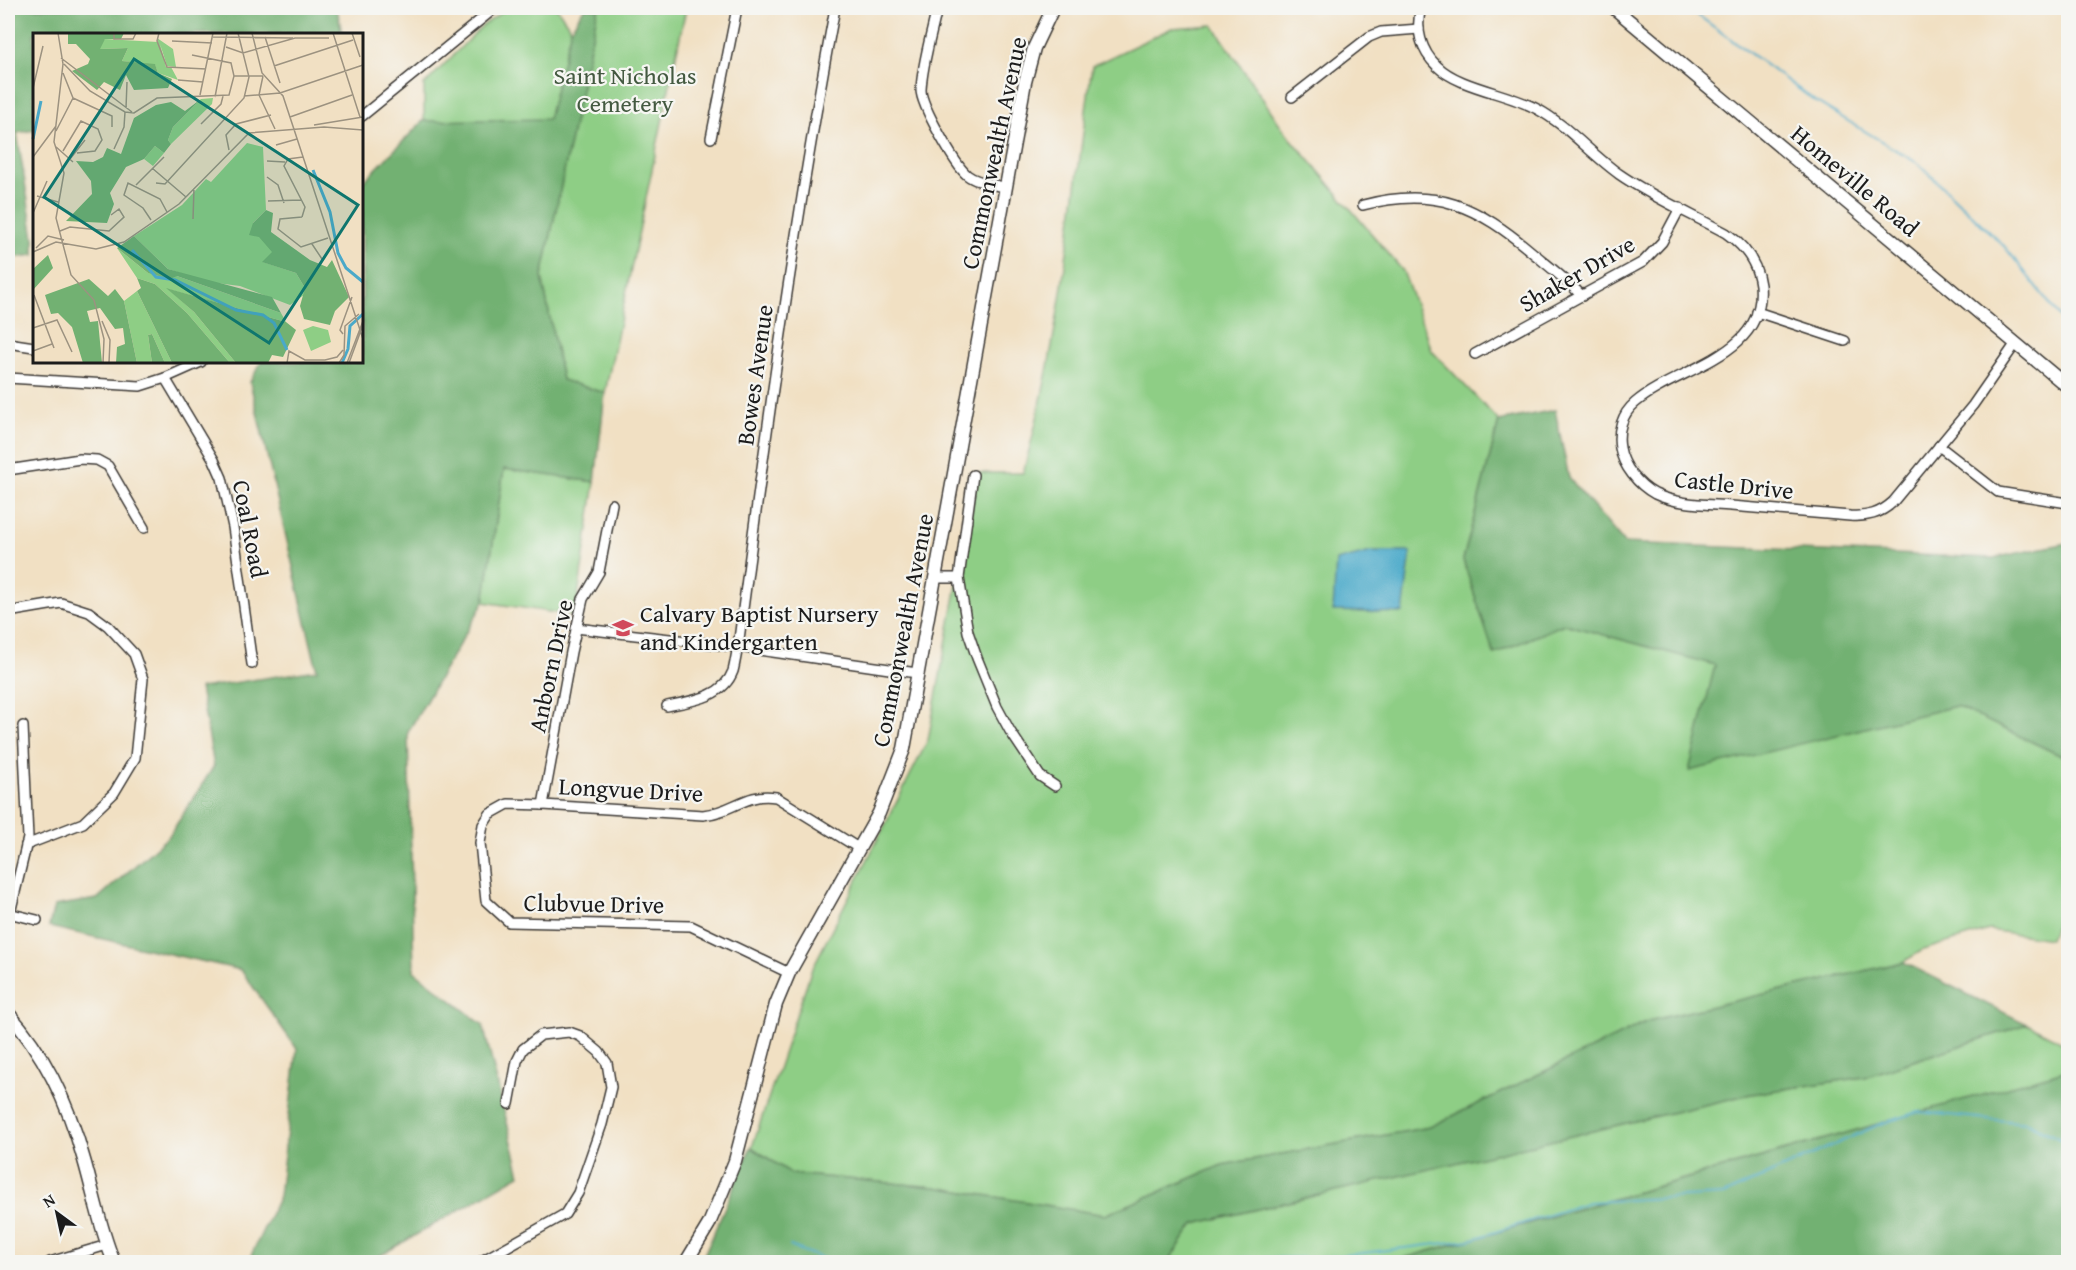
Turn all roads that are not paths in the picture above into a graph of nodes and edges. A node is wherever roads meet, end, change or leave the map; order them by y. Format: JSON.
{"nodes":[{"id":1,"x":495,"y":8,"type":"edge"},
{"id":2,"x":737,"y":8,"type":"edge"},
{"id":3,"x":836,"y":8,"type":"edge"},
{"id":4,"x":937,"y":8,"type":"edge"},
{"id":5,"x":1053,"y":8,"type":"edge"},
{"id":6,"x":1421,"y":8,"type":"edge"},
{"id":7,"x":1614,"y":8,"type":"edge"},
{"id":8,"x":1419,"y":29,"type":"junction"},
{"id":9,"x":1292,"y":97,"type":"dead end"},
{"id":10,"x":363,"y":115,"type":"edge"},
{"id":11,"x":711,"y":138,"type":"dead end"},
{"id":12,"x":1006,"y":188,"type":"junction"},
{"id":13,"x":1363,"y":205,"type":"dead end"},
{"id":14,"x":1680,"y":208,"type":"junction"},
{"id":15,"x":1582,"y":296,"type":"junction"},
{"id":16,"x":1757,"y":312,"type":"junction"},
{"id":17,"x":1845,"y":340,"type":"dead end"},
{"id":18,"x":8,"y":343,"type":"edge"},
{"id":19,"x":2016,"y":343,"type":"junction"},
{"id":20,"x":33,"y":347,"type":"edge"},
{"id":21,"x":1474,"y":354,"type":"dead end"},
{"id":22,"x":199,"y":363,"type":"edge"},
{"id":23,"x":8,"y":378,"type":"edge"},
{"id":24,"x":165,"y":378,"type":"junction"},
{"id":25,"x":2068,"y":387,"type":"edge"},
{"id":26,"x":1939,"y":446,"type":"junction"},
{"id":27,"x":8,"y":470,"type":"edge"},
{"id":28,"x":973,"y":475,"type":"dead end"},
{"id":29,"x":2068,"y":503,"type":"edge"},
{"id":30,"x":612,"y":504,"type":"dead end"},
{"id":31,"x":144,"y":528,"type":"dead end"},
{"id":32,"x":935,"y":578,"type":"junction"},
{"id":33,"x":959,"y":578,"type":"junction"},
{"id":34,"x":8,"y":612,"type":"edge"},
{"id":35,"x":576,"y":628,"type":"junction"},
{"id":36,"x":738,"y":647,"type":"junction"},
{"id":37,"x":252,"y":664,"type":"dead end"},
{"id":38,"x":917,"y":673,"type":"junction"},
{"id":39,"x":667,"y":706,"type":"dead end"},
{"id":40,"x":23,"y":726,"type":"dead end"},
{"id":41,"x":1055,"y":786,"type":"dead end"},
{"id":42,"x":543,"y":805,"type":"junction"},
{"id":43,"x":490,"y":814,"type":"joint"},
{"id":44,"x":26,"y":845,"type":"junction"},
{"id":45,"x":860,"y":849,"type":"junction"},
{"id":46,"x":9,"y":913,"type":"edge"},
{"id":47,"x":37,"y":920,"type":"dead end"},
{"id":48,"x":789,"y":973,"type":"junction"},
{"id":49,"x":8,"y":1013,"type":"edge"},
{"id":50,"x":509,"y":1104,"type":"dead end"},
{"id":51,"x":107,"y":1245,"type":"junction"},
{"id":52,"x":50,"y":1263,"type":"edge"},
{"id":53,"x":114,"y":1263,"type":"edge"},
{"id":54,"x":480,"y":1263,"type":"edge"},
{"id":55,"x":686,"y":1263,"type":"edge"}],
"edges":[{"from":1,"to":10,"type":"street"},
{"from":2,"to":11,"type":"street"},
{"from":3,"to":36,"type":"street","name":"Bowes Avenue"},
{"from":4,"to":12,"type":"street"},
{"from":5,"to":12,"type":"street","name":"Commonwealth Avenue"},
{"from":6,"to":8,"type":"street","name":"Castle Drive"},
{"from":7,"to":19,"type":"street","name":"Homeville Road"},
{"from":8,"to":9,"type":"street"},
{"from":8,"to":14,"type":"street","name":"Castle Drive"},
{"from":12,"to":32,"type":"street","name":"Commonwealth Avenue"},
{"from":13,"to":15,"type":"street"},
{"from":14,"to":15,"type":"street","name":"Shaker Drive"},
{"from":14,"to":16,"type":"street","name":"Castle Drive"},
{"from":15,"to":21,"type":"street","name":"Shaker Drive"},
{"from":16,"to":17,"type":"street"},
{"from":16,"to":26,"type":"street","name":"Castle Drive"},
{"from":18,"to":20,"type":"street"},
{"from":19,"to":25,"type":"street","name":"Homeville Road"},
{"from":19,"to":26,"type":"street","name":"Castle Drive"},
{"from":22,"to":24,"type":"street"},
{"from":23,"to":24,"type":"street"},
{"from":24,"to":37,"type":"street","name":"Coal Road"},
{"from":26,"to":29,"type":"street"},
{"from":27,"to":31,"type":"street"},
{"from":28,"to":33,"type":"street"},
{"from":30,"to":35,"type":"street","name":"Anborn Drive"},
{"from":32,"to":33,"type":"street"},
{"from":32,"to":38,"type":"street","name":"Commonwealth Avenue"},
{"from":33,"to":41,"type":"street"},
{"from":34,"to":44,"type":"street"},
{"from":35,"to":36,"type":"street"},
{"from":35,"to":42,"type":"street","name":"Anborn Drive"},
{"from":36,"to":38,"type":"street"},
{"from":36,"to":39,"type":"street","name":"Bowes Avenue"},
{"from":38,"to":45,"type":"street","name":"Commonwealth Avenue"},
{"from":40,"to":44,"type":"street"},
{"from":42,"to":43,"type":"street","name":"Longvue Drive"},
{"from":42,"to":45,"type":"street","name":"Longvue Drive"},
{"from":43,"to":48,"type":"street","name":"Clubvue Drive"},
{"from":44,"to":46,"type":"street"},
{"from":45,"to":48,"type":"street","name":"Commonwealth Avenue"},
{"from":46,"to":47,"type":"street"},
{"from":48,"to":55,"type":"street","name":"Commonwealth Avenue"},
{"from":49,"to":51,"type":"street"},
{"from":50,"to":54,"type":"street"},
{"from":51,"to":52,"type":"street"},
{"from":51,"to":53,"type":"street"}]}
